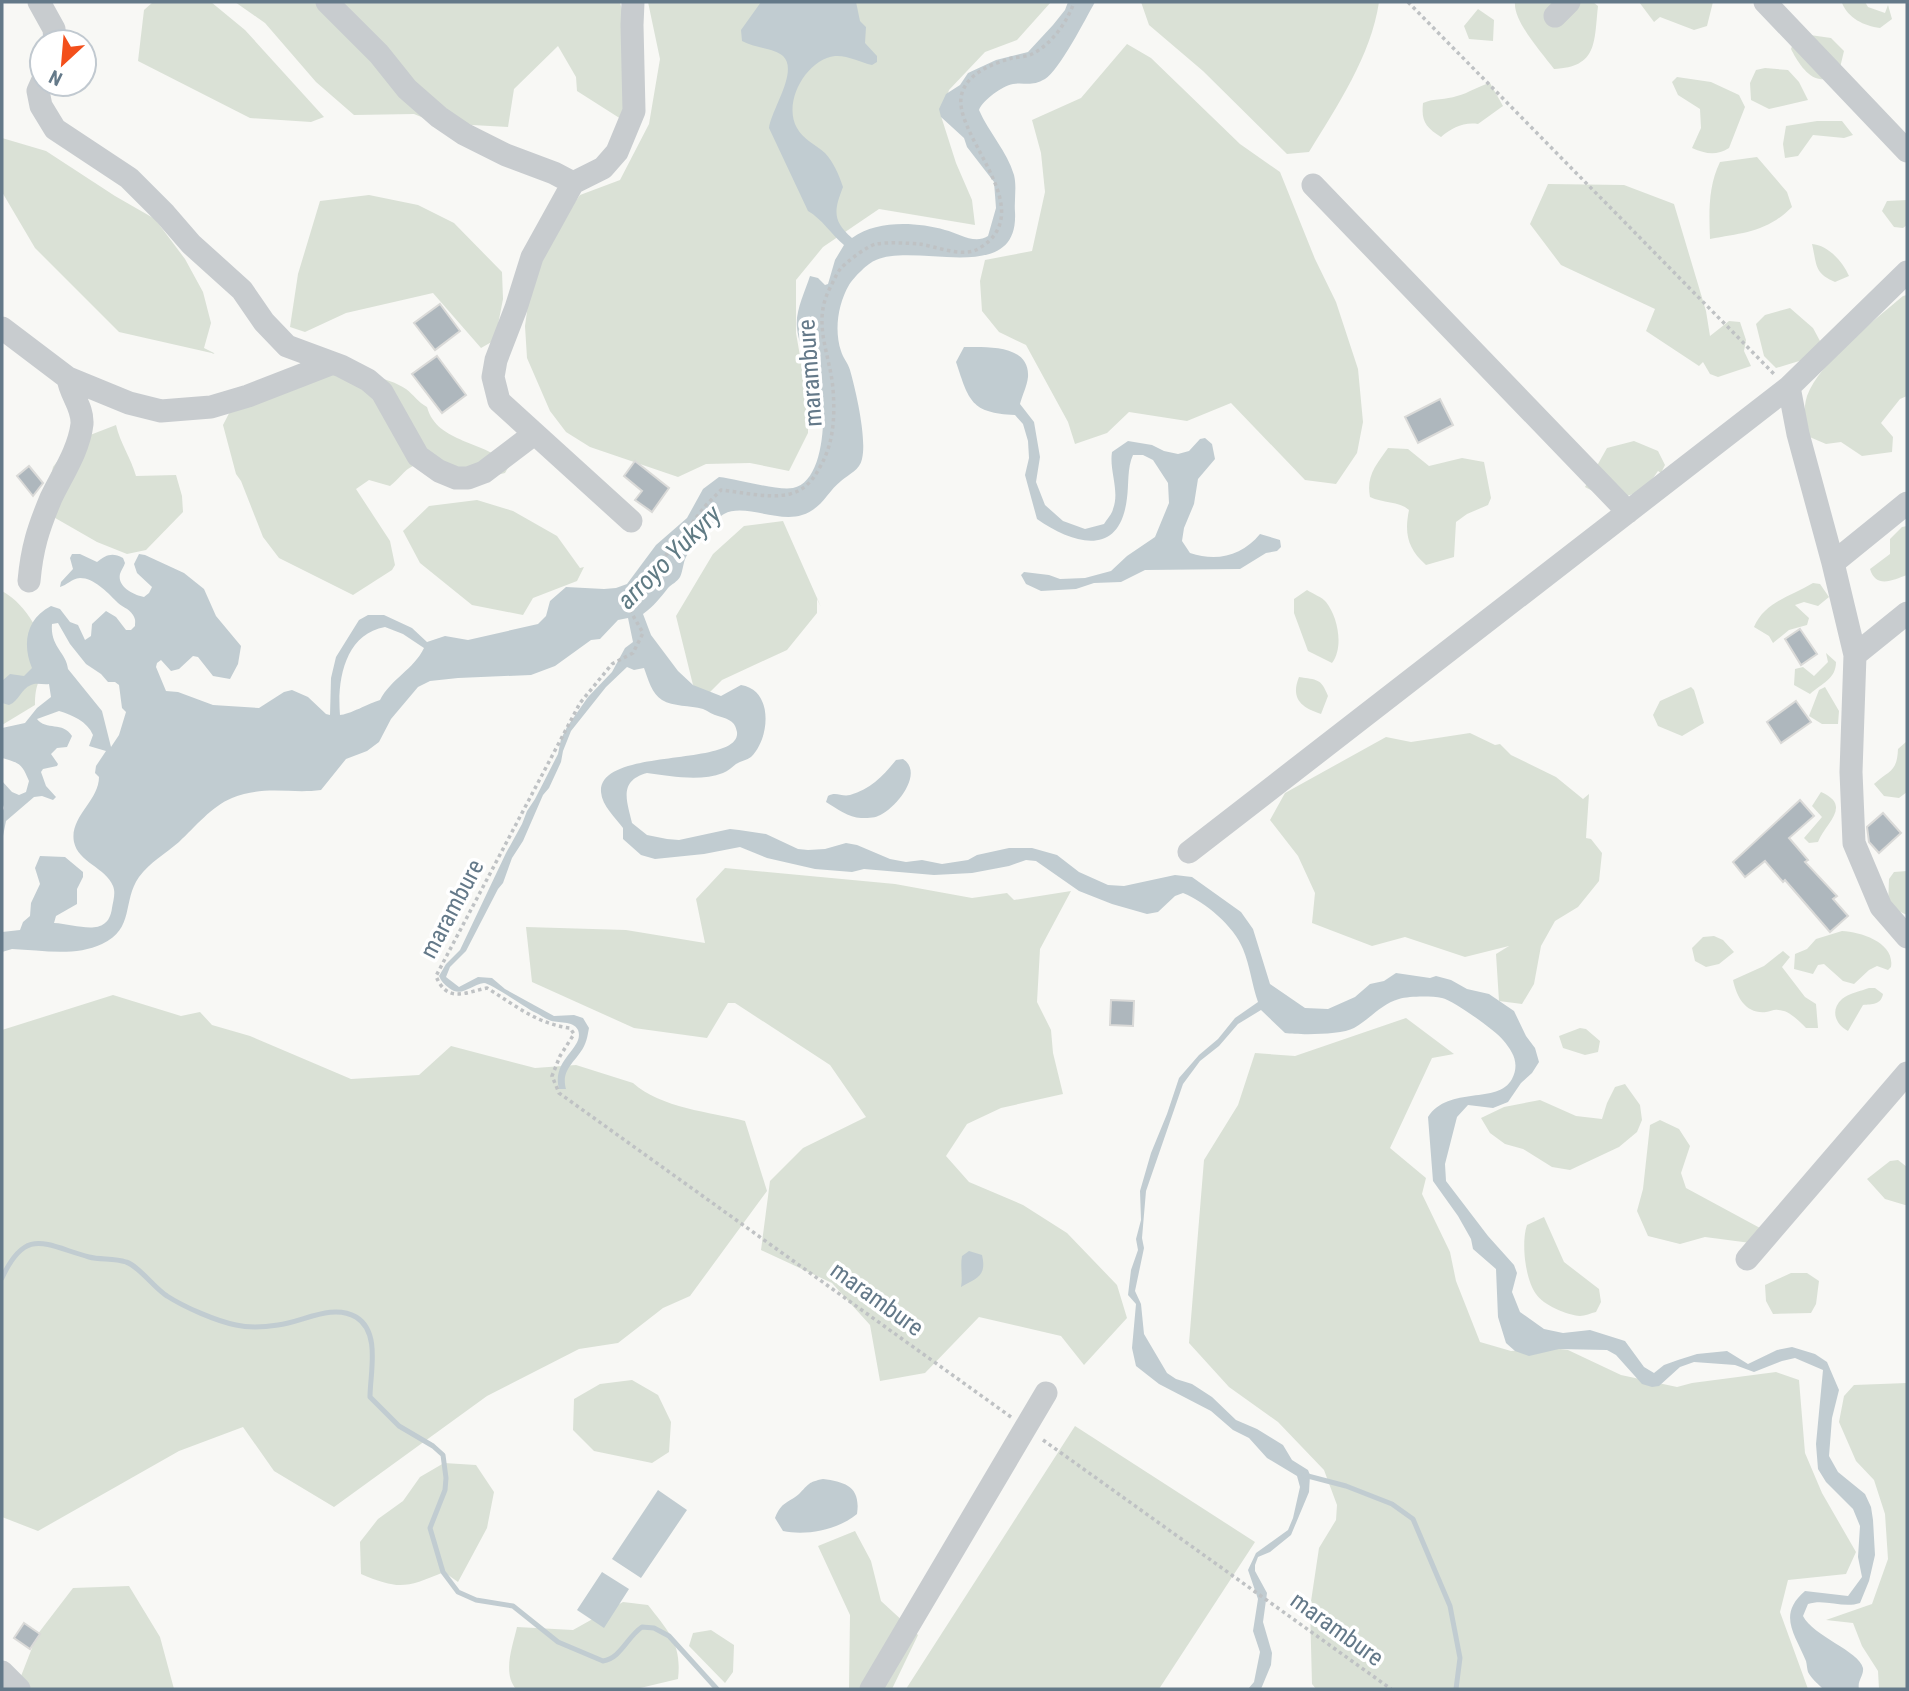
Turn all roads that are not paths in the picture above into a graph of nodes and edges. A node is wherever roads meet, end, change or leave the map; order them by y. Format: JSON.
{"nodes":[{"id":1,"x":39,"y":2,"type":"edge"},
{"id":2,"x":327,"y":2,"type":"edge"},
{"id":3,"x":633,"y":2,"type":"edge"},
{"id":4,"x":1765,"y":2,"type":"edge"},
{"id":5,"x":53,"y":28,"type":"edge"},
{"id":6,"x":39,"y":98,"type":"edge"},
{"id":7,"x":1907,"y":151,"type":"edge"},
{"id":8,"x":573,"y":183,"type":"junction"},
{"id":9,"x":1313,"y":185,"type":"dead end"},
{"id":10,"x":1907,"y":272,"type":"edge"},
{"id":11,"x":2,"y":328,"type":"edge"},
{"id":12,"x":333,"y":363,"type":"junction"},
{"id":13,"x":68,"y":378,"type":"junction"},
{"id":14,"x":1789,"y":387,"type":"junction"},
{"id":15,"x":534,"y":434,"type":"junction"},
{"id":16,"x":1907,"y":503,"type":"edge"},
{"id":17,"x":1628,"y":512,"type":"junction"},
{"id":18,"x":631,"y":521,"type":"dead end"},
{"id":19,"x":1833,"y":563,"type":"junction"},
{"id":20,"x":29,"y":581,"type":"dead end"},
{"id":21,"x":1907,"y":613,"type":"edge"},
{"id":22,"x":1855,"y":655,"type":"junction"},
{"id":23,"x":1189,"y":852,"type":"dead end"},
{"id":24,"x":1907,"y":937,"type":"edge"},
{"id":25,"x":1907,"y":1073,"type":"edge"},
{"id":26,"x":1747,"y":1259,"type":"dead end"},
{"id":27,"x":1046,"y":1393,"type":"dead end"},
{"id":28,"x":2,"y":1672,"type":"edge"},
{"id":29,"x":19,"y":1689,"type":"edge"},
{"id":30,"x":870,"y":1689,"type":"edge"}],
"edges":[{"from":1,"to":5,"type":"street"},
{"from":2,"to":8,"type":"street"},
{"from":3,"to":8,"type":"street"},
{"from":4,"to":7,"type":"street"},
{"from":6,"to":12,"type":"street"},
{"from":8,"to":15,"type":"street"},
{"from":9,"to":17,"type":"street"},
{"from":10,"to":14,"type":"street"},
{"from":11,"to":13,"type":"street"},
{"from":12,"to":13,"type":"street"},
{"from":12,"to":15,"type":"street"},
{"from":13,"to":20,"type":"street"},
{"from":14,"to":17,"type":"street"},
{"from":14,"to":19,"type":"street"},
{"from":15,"to":18,"type":"street"},
{"from":16,"to":19,"type":"street"},
{"from":17,"to":23,"type":"street"},
{"from":19,"to":22,"type":"street"},
{"from":21,"to":22,"type":"street"},
{"from":22,"to":24,"type":"street"},
{"from":25,"to":26,"type":"street"},
{"from":27,"to":30,"type":"street"},
{"from":28,"to":29,"type":"street"}]}
